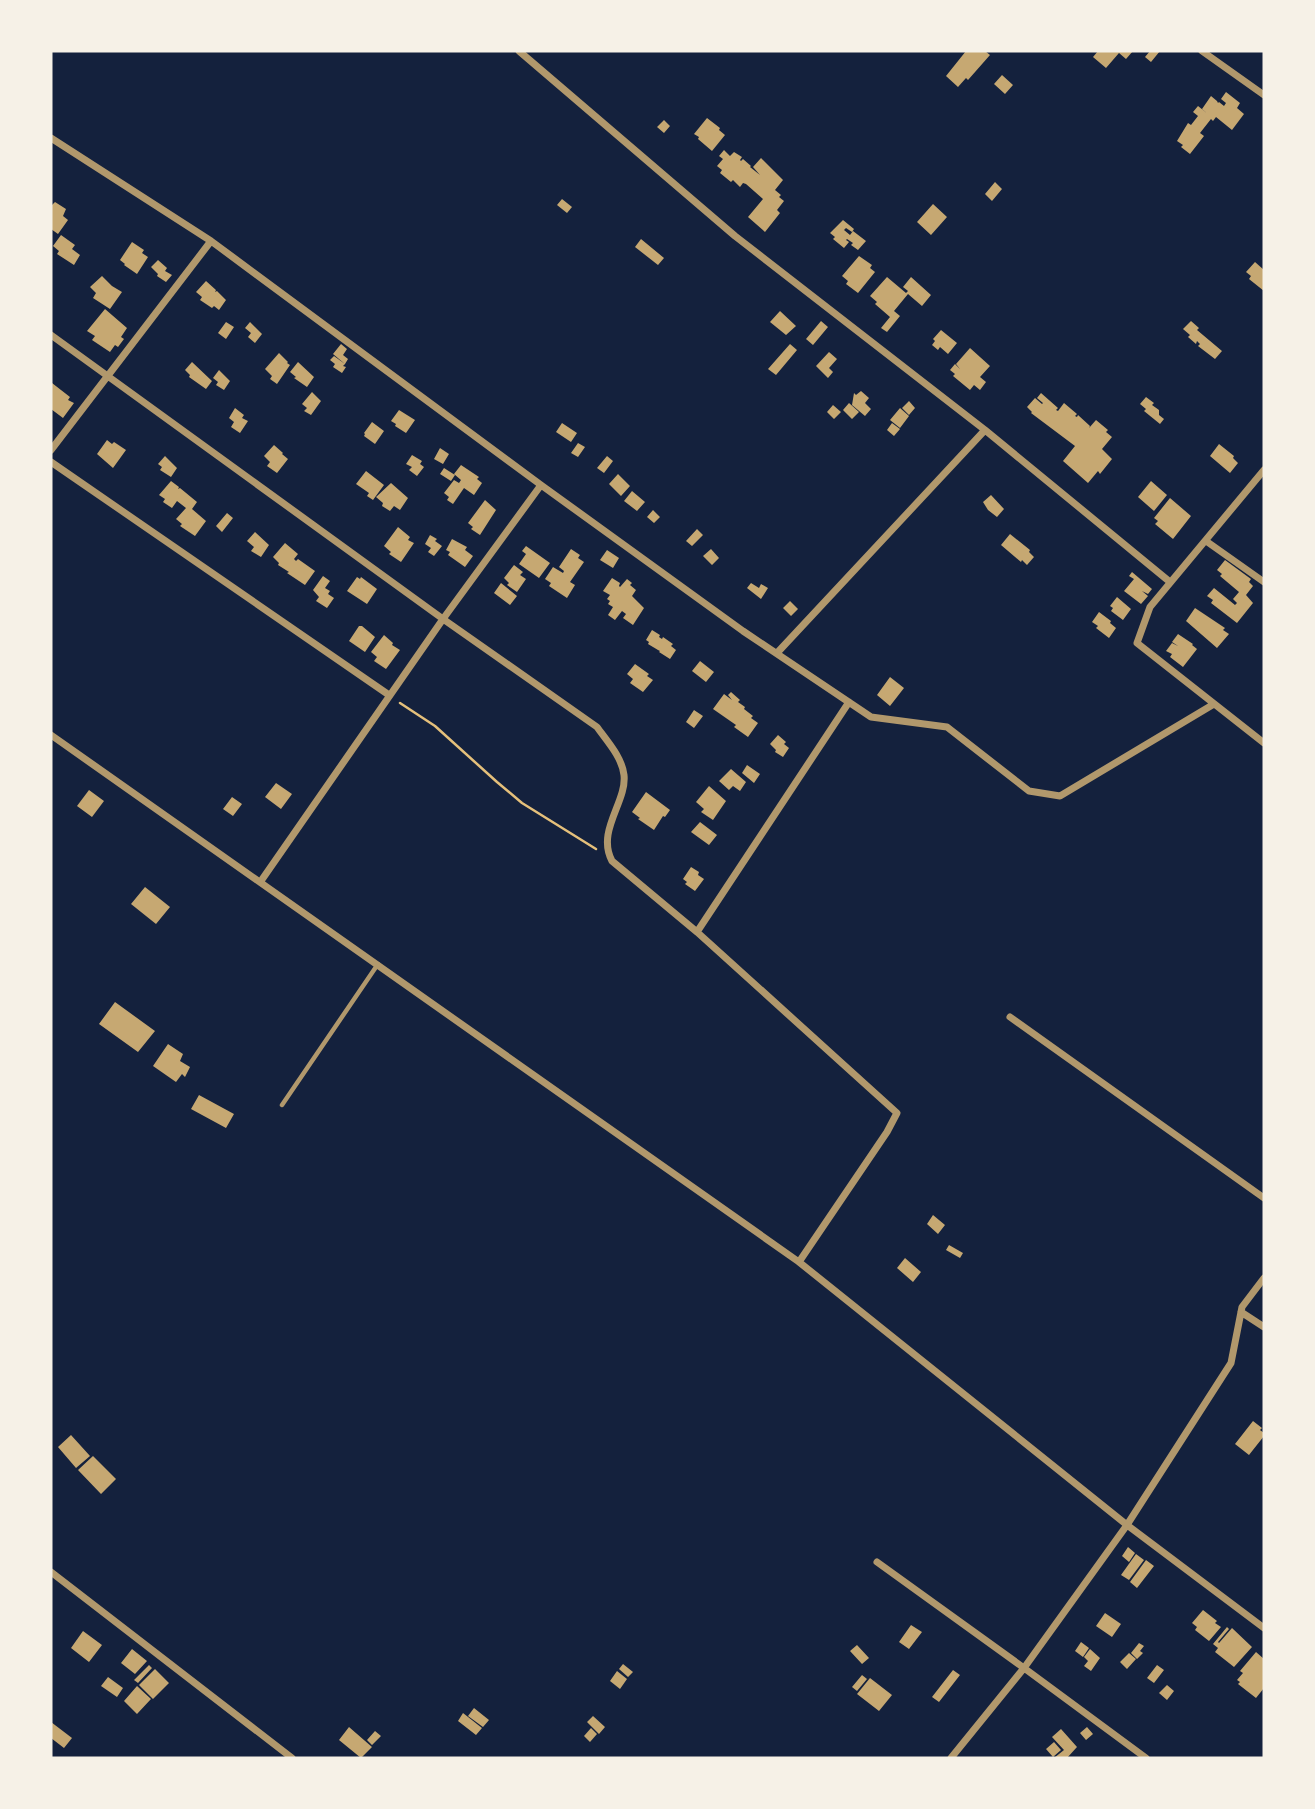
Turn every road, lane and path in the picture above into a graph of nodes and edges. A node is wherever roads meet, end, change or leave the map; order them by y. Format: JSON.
{"nodes":[{"id":1,"x":519,"y":51,"type":"edge"},
{"id":2,"x":1202,"y":51,"type":"edge"},
{"id":3,"x":1264,"y":95,"type":"edge"},
{"id":4,"x":51,"y":138,"type":"edge"},
{"id":5,"x":211,"y":241,"type":"junction"},
{"id":6,"x":51,"y":335,"type":"edge"},
{"id":7,"x":108,"y":376,"type":"junction"},
{"id":8,"x":985,"y":430,"type":"junction"},
{"id":9,"x":51,"y":450,"type":"edge"},
{"id":10,"x":51,"y":462,"type":"edge"},
{"id":11,"x":1264,"y":470,"type":"edge"},
{"id":12,"x":541,"y":485,"type":"junction"},
{"id":13,"x":1206,"y":541,"type":"junction"},
{"id":14,"x":1170,"y":582,"type":"junction"},
{"id":15,"x":1264,"y":582,"type":"edge"},
{"id":16,"x":443,"y":619,"type":"junction"},
{"id":17,"x":776,"y":653,"type":"junction"},
{"id":18,"x":389,"y":695,"type":"junction"},
{"id":19,"x":849,"y":702,"type":"junction"},
{"id":20,"x":1214,"y":704,"type":"junction"},
{"id":21,"x":51,"y":734,"type":"edge"},
{"id":22,"x":1264,"y":743,"type":"edge"},
{"id":23,"x":609,"y":855,"type":"junction"},
{"id":24,"x":261,"y":881,"type":"junction"},
{"id":25,"x":696,"y":932,"type":"junction"},
{"id":26,"x":378,"y":964,"type":"junction"},
{"id":27,"x":1010,"y":1017,"type":"dead end"},
{"id":28,"x":282,"y":1105,"type":"dead end"},
{"id":29,"x":1264,"y":1198,"type":"edge"},
{"id":30,"x":799,"y":1262,"type":"junction"},
{"id":31,"x":1264,"y":1278,"type":"edge"},
{"id":32,"x":1241,"y":1312,"type":"junction"},
{"id":33,"x":1264,"y":1328,"type":"edge"},
{"id":34,"x":1127,"y":1525,"type":"junction"},
{"id":35,"x":877,"y":1562,"type":"dead end"},
{"id":36,"x":51,"y":1572,"type":"edge"},
{"id":37,"x":1264,"y":1628,"type":"edge"},
{"id":38,"x":1024,"y":1668,"type":"junction"},
{"id":39,"x":292,"y":1758,"type":"edge"},
{"id":40,"x":951,"y":1758,"type":"edge"},
{"id":41,"x":1146,"y":1758,"type":"edge"}],
"edges":[{"from":1,"to":8,"type":"street"},
{"from":2,"to":3,"type":"street"},
{"from":4,"to":5,"type":"street"},
{"from":5,"to":7,"type":"street"},
{"from":5,"to":12,"type":"street"},
{"from":6,"to":7,"type":"street"},
{"from":7,"to":9,"type":"street"},
{"from":7,"to":16,"type":"street"},
{"from":8,"to":14,"type":"street"},
{"from":8,"to":17,"type":"street"},
{"from":10,"to":18,"type":"street"},
{"from":11,"to":13,"type":"street"},
{"from":12,"to":16,"type":"street"},
{"from":12,"to":17,"type":"street"},
{"from":13,"to":14,"type":"street"},
{"from":13,"to":15,"type":"street"},
{"from":14,"to":20,"type":"street"},
{"from":16,"to":18,"type":"street"},
{"from":16,"to":23,"type":"street"},
{"from":17,"to":19,"type":"street"},
{"from":18,"to":23,"type":"path"},
{"from":18,"to":24,"type":"street"},
{"from":19,"to":20,"type":"street"},
{"from":19,"to":25,"type":"street"},
{"from":20,"to":22,"type":"street"},
{"from":21,"to":24,"type":"street"},
{"from":23,"to":25,"type":"street"},
{"from":24,"to":26,"type":"street"},
{"from":25,"to":30,"type":"street"},
{"from":26,"to":28,"type":"lane"},
{"from":26,"to":30,"type":"street"},
{"from":27,"to":29,"type":"street"},
{"from":30,"to":34,"type":"street"},
{"from":31,"to":32,"type":"street"},
{"from":32,"to":33,"type":"street"},
{"from":32,"to":34,"type":"street"},
{"from":34,"to":37,"type":"street"},
{"from":34,"to":38,"type":"street"},
{"from":35,"to":38,"type":"street"},
{"from":36,"to":39,"type":"street"},
{"from":38,"to":40,"type":"street"},
{"from":38,"to":41,"type":"street"}]}
